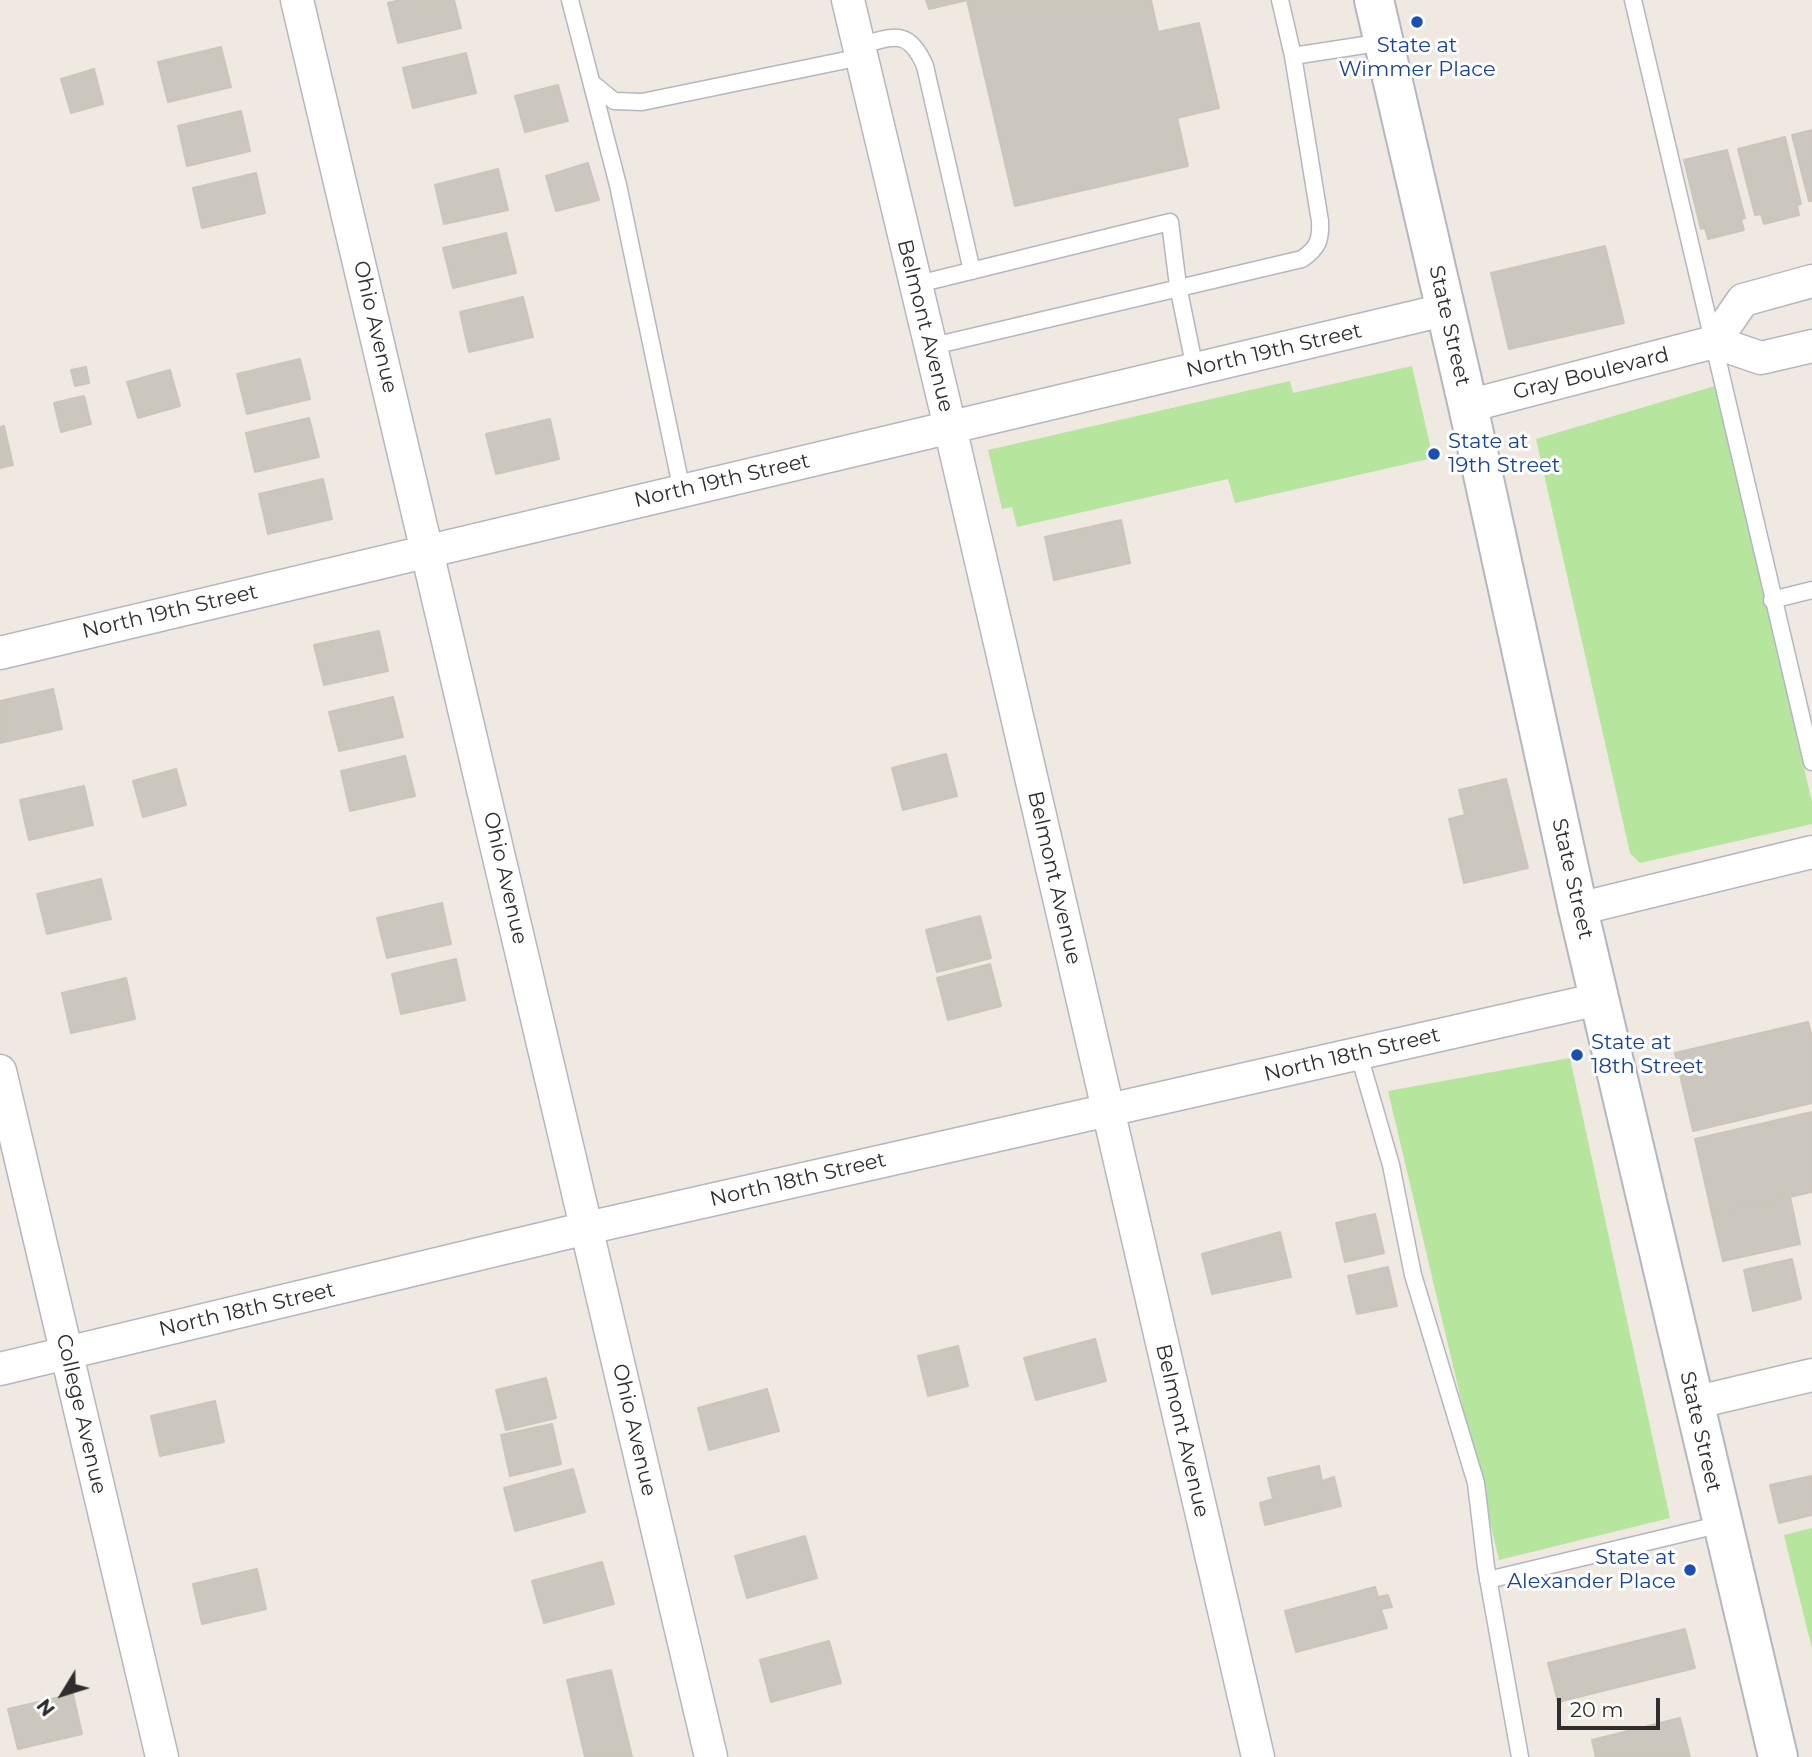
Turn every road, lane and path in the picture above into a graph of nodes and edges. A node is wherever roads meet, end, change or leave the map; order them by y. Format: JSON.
{"nodes":[{"id":1,"x":298,"y":0,"type":"edge"},
{"id":2,"x":570,"y":0,"type":"edge"},
{"id":3,"x":848,"y":0,"type":"edge"},
{"id":4,"x":1280,"y":0,"type":"edge"},
{"id":5,"x":1374,"y":0,"type":"edge"},
{"id":6,"x":1633,"y":0,"type":"edge"},
{"id":7,"x":1384,"y":42,"type":"junction"},
{"id":8,"x":860,"y":51,"type":"junction"},
{"id":9,"x":1293,"y":56,"type":"junction"},
{"id":10,"x":592,"y":83,"type":"junction"},
{"id":11,"x":972,"y":271,"type":"junction"},
{"id":12,"x":1812,"y":281,"type":"edge"},
{"id":13,"x":914,"y":285,"type":"junction"},
{"id":14,"x":1178,"y":286,"type":"junction"},
{"id":15,"x":1444,"y":310,"type":"junction"},
{"id":16,"x":1714,"y":342,"type":"junction"},
{"id":17,"x":1812,"y":346,"type":"edge"},
{"id":18,"x":929,"y":347,"type":"junction"},
{"id":19,"x":1195,"y":369,"type":"junction"},
{"id":20,"x":1468,"y":406,"type":"junction"},
{"id":21,"x":950,"y":427,"type":"junction"},
{"id":22,"x":682,"y":491,"type":"junction"},
{"id":23,"x":428,"y":551,"type":"junction"},
{"id":24,"x":1812,"y":590,"type":"edge"},
{"id":25,"x":1772,"y":600,"type":"junction"},
{"id":26,"x":0,"y":653,"type":"edge"},
{"id":27,"x":1812,"y":762,"type":"edge"},
{"id":28,"x":1812,"y":852,"type":"edge"},
{"id":29,"x":1578,"y":909,"type":"junction"},
{"id":30,"x":1599,"y":999,"type":"junction"},
{"id":31,"x":1359,"y":1055,"type":"junction"},
{"id":32,"x":0,"y":1071,"type":"edge"},
{"id":33,"x":1108,"y":1108,"type":"junction"},
{"id":34,"x":587,"y":1228,"type":"junction"},
{"id":35,"x":66,"y":1353,"type":"junction"},
{"id":36,"x":0,"y":1369,"type":"edge"},
{"id":37,"x":1812,"y":1375,"type":"edge"},
{"id":38,"x":1693,"y":1403,"type":"junction"},
{"id":39,"x":1722,"y":1524,"type":"junction"},
{"id":40,"x":1488,"y":1580,"type":"junction"},
{"id":41,"x":162,"y":1757,"type":"edge"},
{"id":42,"x":711,"y":1757,"type":"edge"},
{"id":43,"x":1258,"y":1757,"type":"edge"},
{"id":44,"x":1520,"y":1757,"type":"edge"},
{"id":45,"x":1778,"y":1757,"type":"edge"}],
"edges":[{"from":1,"to":23,"type":"street","name":"Ohio Avenue"},
{"from":2,"to":10,"type":"lane"},
{"from":3,"to":8,"type":"street","name":"Belmont Avenue"},
{"from":4,"to":9,"type":"lane"},
{"from":5,"to":7,"type":"main road","name":"State Street"},
{"from":6,"to":16,"type":"lane"},
{"from":7,"to":9,"type":"lane"},
{"from":7,"to":15,"type":"main road","name":"State Street"},
{"from":8,"to":10,"type":"lane"},
{"from":8,"to":11,"type":"lane"},
{"from":8,"to":13,"type":"street","name":"Belmont Avenue"},
{"from":9,"to":14,"type":"lane"},
{"from":10,"to":22,"type":"lane"},
{"from":11,"to":13,"type":"lane"},
{"from":11,"to":14,"type":"lane"},
{"from":12,"to":16,"type":"street"},
{"from":13,"to":18,"type":"street","name":"Belmont Avenue"},
{"from":14,"to":18,"type":"lane"},
{"from":14,"to":19,"type":"lane"},
{"from":15,"to":19,"type":"street","name":"North 19th Street"},
{"from":15,"to":20,"type":"main road","name":"State Street"},
{"from":16,"to":17,"type":"street"},
{"from":16,"to":20,"type":"street","name":"Gray Boulevard"},
{"from":16,"to":25,"type":"lane"},
{"from":18,"to":21,"type":"street","name":"Belmont Avenue"},
{"from":19,"to":21,"type":"street","name":"North 19th Street"},
{"from":20,"to":29,"type":"main road","name":"State Street"},
{"from":21,"to":22,"type":"street","name":"North 19th Street"},
{"from":21,"to":33,"type":"street","name":"Belmont Avenue"},
{"from":22,"to":23,"type":"street","name":"North 19th Street"},
{"from":23,"to":26,"type":"street","name":"North 19th Street"},
{"from":23,"to":34,"type":"street","name":"Ohio Avenue"},
{"from":24,"to":25,"type":"lane"},
{"from":25,"to":27,"type":"lane"},
{"from":28,"to":29,"type":"street"},
{"from":29,"to":30,"type":"main road","name":"State Street"},
{"from":30,"to":31,"type":"street","name":"North 18th Street"},
{"from":30,"to":38,"type":"main road","name":"State Street"},
{"from":31,"to":33,"type":"street","name":"North 18th Street"},
{"from":31,"to":40,"type":"lane"},
{"from":32,"to":35,"type":"street","name":"College Avenue"},
{"from":33,"to":34,"type":"street","name":"North 18th Street"},
{"from":33,"to":43,"type":"street","name":"Belmont Avenue"},
{"from":34,"to":35,"type":"street","name":"North 18th Street"},
{"from":34,"to":42,"type":"street","name":"Ohio Avenue"},
{"from":35,"to":36,"type":"street","name":"North 18th Street"},
{"from":35,"to":41,"type":"street","name":"College Avenue"},
{"from":37,"to":38,"type":"street"},
{"from":38,"to":39,"type":"main road","name":"State Street"},
{"from":39,"to":40,"type":"lane"},
{"from":39,"to":45,"type":"main road","name":"State Street"},
{"from":40,"to":44,"type":"lane"}]}
